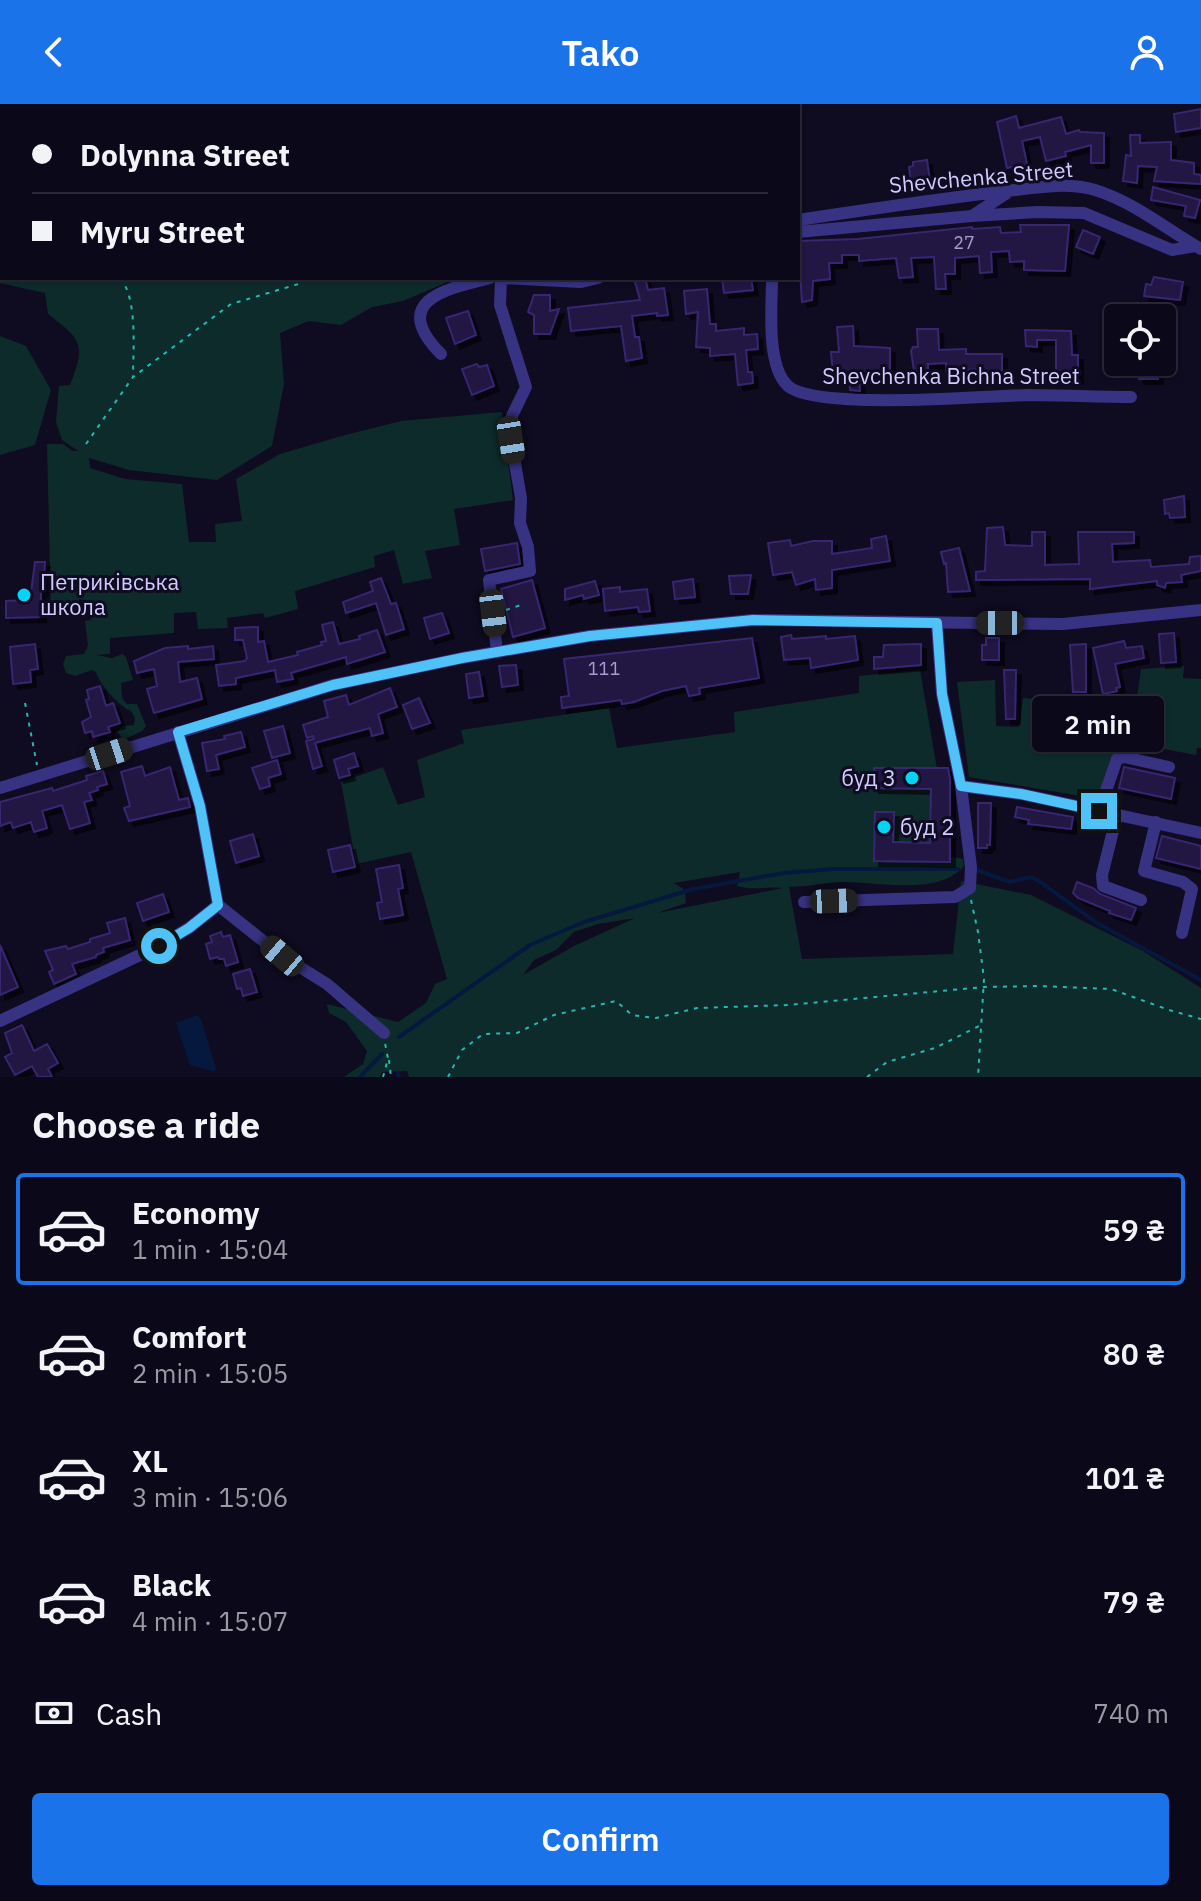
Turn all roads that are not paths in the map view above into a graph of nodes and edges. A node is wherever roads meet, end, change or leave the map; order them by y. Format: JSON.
{"nodes":[{"id":1,"x":1010,"y":191,"type":"junction"},
{"id":2,"x":972,"y":216,"type":"junction"},
{"id":3,"x":800,"y":220,"type":"edge"},
{"id":4,"x":800,"y":232,"type":"edge"},
{"id":5,"x":1198,"y":248,"type":"edge"},
{"id":6,"x":483,"y":280,"type":"edge"},
{"id":7,"x":502,"y":280,"type":"edge"},
{"id":8,"x":542,"y":280,"type":"edge"},
{"id":9,"x":590,"y":280,"type":"edge"},
{"id":10,"x":772,"y":280,"type":"edge"},
{"id":11,"x":441,"y":354,"type":"dead end"},
{"id":12,"x":1131,"y":397,"type":"dead end"},
{"id":13,"x":1201,"y":610,"type":"edge"},
{"id":14,"x":937,"y":623,"type":"junction"},
{"id":15,"x":497,"y":652,"type":"junction"},
{"id":16,"x":178,"y":732,"type":"junction"},
{"id":17,"x":1169,"y":767,"type":"dead end"},
{"id":18,"x":961,"y":786,"type":"junction"},
{"id":19,"x":0,"y":788,"type":"edge"},
{"id":20,"x":1099,"y":811,"type":"junction"},
{"id":21,"x":1117,"y":815,"type":"junction"},
{"id":22,"x":1156,"y":822,"type":"junction"},
{"id":23,"x":1201,"y":833,"type":"edge"},
{"id":24,"x":1141,"y":900,"type":"dead end"},
{"id":25,"x":804,"y":902,"type":"dead end"},
{"id":26,"x":218,"y":905,"type":"junction"},
{"id":27,"x":1182,"y":933,"type":"dead end"},
{"id":28,"x":0,"y":1021,"type":"edge"},
{"id":29,"x":384,"y":1033,"type":"road end"}],
"edges":[{"from":1,"to":2,"type":"street"},
{"from":1,"to":3,"type":"street","name":"Shevchenka Street"},
{"from":1,"to":5,"type":"street","name":"Shevchenka Street"},
{"from":2,"to":4,"type":"street"},
{"from":2,"to":5,"type":"street"},
{"from":6,"to":11,"type":"street"},
{"from":7,"to":15,"type":"street"},
{"from":8,"to":9,"type":"street"},
{"from":10,"to":12,"type":"street","name":"Shevchenka Bichna Street"},
{"from":13,"to":14,"type":"street"},
{"from":14,"to":15,"type":"street"},
{"from":14,"to":18,"type":"street"},
{"from":15,"to":16,"type":"street"},
{"from":16,"to":19,"type":"street"},
{"from":16,"to":26,"type":"street"},
{"from":17,"to":20,"type":"street"},
{"from":18,"to":20,"type":"street"},
{"from":18,"to":25,"type":"street"},
{"from":20,"to":21,"type":"street"},
{"from":21,"to":22,"type":"street"},
{"from":21,"to":24,"type":"street"},
{"from":22,"to":23,"type":"street"},
{"from":22,"to":27,"type":"street"},
{"from":26,"to":28,"type":"street"},
{"from":26,"to":29,"type":"street"}]}
